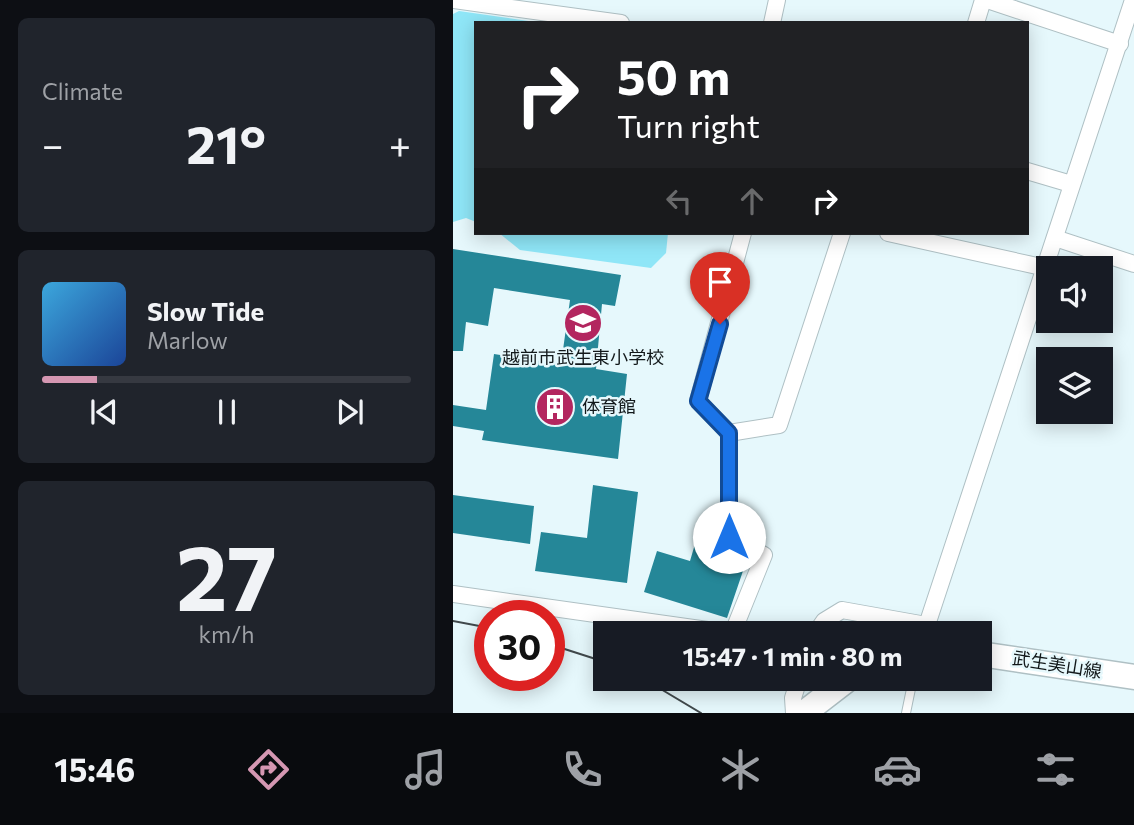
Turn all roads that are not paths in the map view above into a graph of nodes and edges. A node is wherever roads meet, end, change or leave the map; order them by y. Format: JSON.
{"nodes":[{"id":1,"x":453,"y":0,"type":"edge"},
{"id":2,"x":777,"y":0,"type":"edge"},
{"id":3,"x":985,"y":0,"type":"edge"},
{"id":4,"x":1133,"y":0,"type":"edge"},
{"id":5,"x":531,"y":5,"type":"edge"},
{"id":6,"x":612,"y":21,"type":"edge"},
{"id":7,"x":772,"y":21,"type":"edge"},
{"id":8,"x":977,"y":21,"type":"edge"},
{"id":9,"x":1120,"y":44,"type":"junction"},
{"id":10,"x":1029,"y":172,"type":"edge"},
{"id":11,"x":1071,"y":184,"type":"junction"},
{"id":12,"x":742,"y":235,"type":"edge"},
{"id":13,"x":841,"y":235,"type":"edge"},
{"id":14,"x":910,"y":235,"type":"edge"},
{"id":15,"x":1055,"y":238,"type":"junction"},
{"id":16,"x":1050,"y":256,"type":"edge"},
{"id":17,"x":1134,"y":264,"type":"edge"},
{"id":18,"x":1036,"y":266,"type":"edge"},
{"id":19,"x":1036,"y":298,"type":"edge"},
{"id":20,"x":729,"y":433,"type":"junction"},
{"id":21,"x":453,"y":594,"type":"edge"},
{"id":22,"x":648,"y":621,"type":"edge"},
{"id":23,"x":739,"y":621,"type":"edge"},
{"id":24,"x":824,"y":621,"type":"edge"},
{"id":25,"x":890,"y":621,"type":"edge"},
{"id":26,"x":928,"y":621,"type":"edge"},
{"id":27,"x":992,"y":656,"type":"edge"},
{"id":28,"x":1134,"y":677,"type":"edge"},
{"id":29,"x":795,"y":691,"type":"edge"},
{"id":30,"x":832,"y":691,"type":"edge"},
{"id":31,"x":911,"y":691,"type":"edge"},
{"id":32,"x":794,"y":713,"type":"edge"},
{"id":33,"x":804,"y":713,"type":"edge"},
{"id":34,"x":906,"y":713,"type":"edge"}],
"edges":[{"from":1,"to":5,"type":"street"},
{"from":2,"to":7,"type":"street"},
{"from":3,"to":8,"type":"street"},
{"from":3,"to":9,"type":"street"},
{"from":4,"to":9,"type":"street"},
{"from":5,"to":6,"type":"street"},
{"from":9,"to":11,"type":"street"},
{"from":10,"to":11,"type":"street"},
{"from":11,"to":15,"type":"street"},
{"from":12,"to":20,"type":"street"},
{"from":13,"to":20,"type":"street"},
{"from":14,"to":18,"type":"street"},
{"from":15,"to":16,"type":"street"},
{"from":15,"to":17,"type":"street"},
{"from":19,"to":26,"type":"street"},
{"from":20,"to":23,"type":"street"},
{"from":21,"to":22,"type":"street"},
{"from":24,"to":25,"type":"street"},
{"from":27,"to":28,"type":"main road","name":"武生美山線"},
{"from":29,"to":32,"type":"street"},
{"from":30,"to":33,"type":"main road"},
{"from":31,"to":34,"type":"lane"}]}
